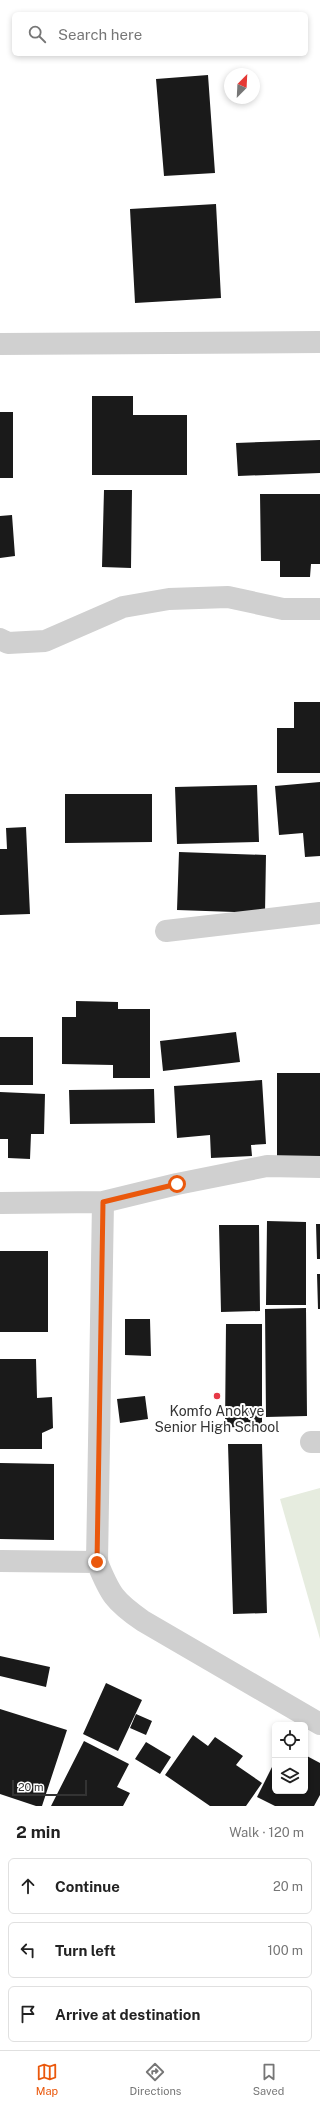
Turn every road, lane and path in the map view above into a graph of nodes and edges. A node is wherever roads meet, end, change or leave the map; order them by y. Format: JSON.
{"nodes":[{"id":1,"x":320,"y":342,"type":"edge"},
{"id":2,"x":0,"y":344,"type":"edge"},
{"id":3,"x":320,"y":609,"type":"edge"},
{"id":4,"x":0,"y":639,"type":"edge"},
{"id":5,"x":320,"y":913,"type":"edge"},
{"id":6,"x":166,"y":931,"type":"dead end"},
{"id":7,"x":320,"y":1167,"type":"edge"},
{"id":8,"x":103,"y":1202,"type":"junction"},
{"id":9,"x":0,"y":1203,"type":"edge"},
{"id":10,"x":0,"y":1561,"type":"edge"},
{"id":11,"x":97,"y":1562,"type":"junction"},
{"id":12,"x":320,"y":1724,"type":"edge"}],
"edges":[{"from":1,"to":2,"type":"street"},
{"from":3,"to":4,"type":"street"},
{"from":5,"to":6,"type":"street"},
{"from":7,"to":8,"type":"street"},
{"from":8,"to":9,"type":"street"},
{"from":8,"to":11,"type":"street"},
{"from":10,"to":11,"type":"street"},
{"from":11,"to":12,"type":"street"}]}
